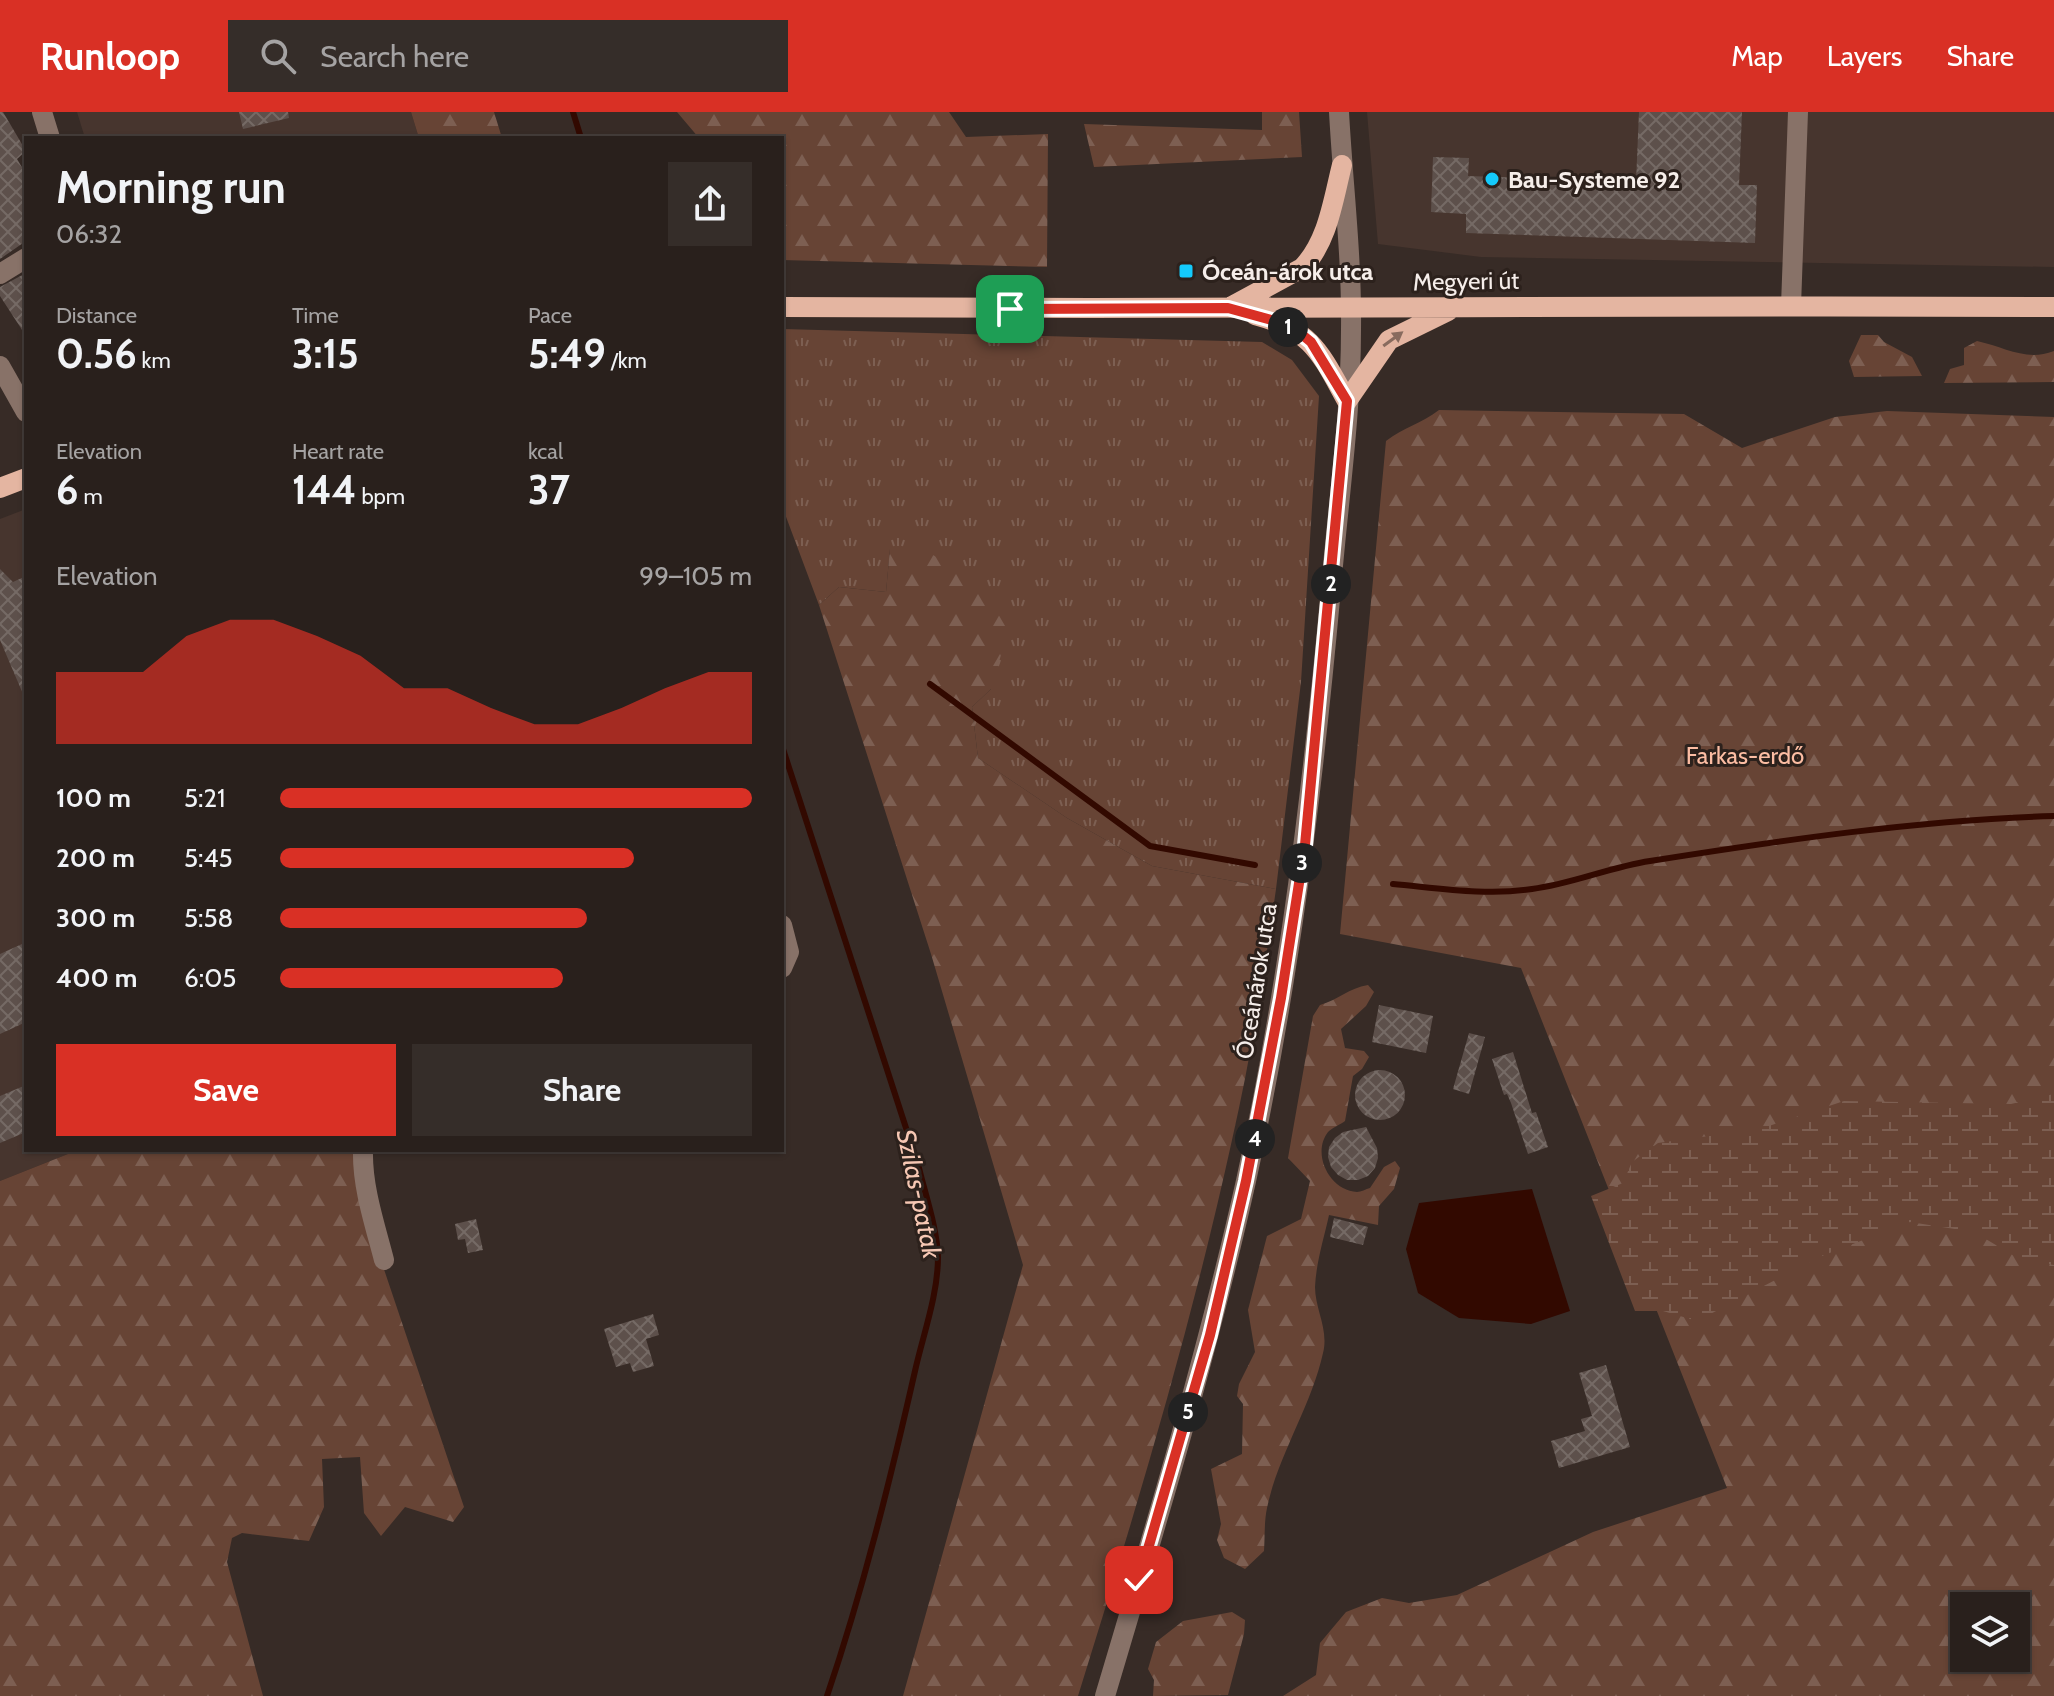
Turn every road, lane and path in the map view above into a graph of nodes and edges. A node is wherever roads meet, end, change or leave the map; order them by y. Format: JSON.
{"nodes":[{"id":1,"x":42,"y":112,"type":"edge"},
{"id":2,"x":1339,"y":112,"type":"edge"},
{"id":3,"x":1798,"y":112,"type":"edge"},
{"id":4,"x":49,"y":136,"type":"edge"},
{"id":5,"x":1342,"y":165,"type":"junction"},
{"id":6,"x":24,"y":259,"type":"edge"},
{"id":7,"x":0,"y":274,"type":"edge"},
{"id":8,"x":1791,"y":306,"type":"junction"},
{"id":9,"x":784,"y":307,"type":"edge"},
{"id":10,"x":1471,"y":307,"type":"junction"},
{"id":11,"x":2054,"y":307,"type":"edge"},
{"id":12,"x":1228,"y":308,"type":"junction"},
{"id":13,"x":1351,"y":308,"type":"junction"},
{"id":14,"x":0,"y":366,"type":"edge"},
{"id":15,"x":1347,"y":401,"type":"junction"},
{"id":16,"x":24,"y":408,"type":"edge"},
{"id":17,"x":24,"y":479,"type":"edge"},
{"id":18,"x":0,"y":488,"type":"edge"},
{"id":19,"x":784,"y":933,"type":"edge"},
{"id":20,"x":784,"y":963,"type":"edge"},
{"id":21,"x":363,"y":1152,"type":"edge"},
{"id":22,"x":384,"y":1260,"type":"dead end"},
{"id":23,"x":1105,"y":1696,"type":"edge"}],
"edges":[{"from":1,"to":4,"type":"street"},
{"from":2,"to":5,"type":"street","name":"Óceánárok utca"},
{"from":3,"to":8,"type":"street"},
{"from":5,"to":12,"type":"main road"},
{"from":5,"to":13,"type":"street","name":"Óceánárok utca"},
{"from":6,"to":7,"type":"street"},
{"from":8,"to":10,"type":"main road","name":"Megyeri út"},
{"from":8,"to":11,"type":"main road","name":"Megyeri út"},
{"from":9,"to":12,"type":"main road","name":"Megyeri út"},
{"from":10,"to":13,"type":"main road","name":"Megyeri út"},
{"from":15,"to":10,"type":"main road","one_way":true},
{"from":12,"to":13,"type":"main road","name":"Megyeri út"},
{"from":12,"to":15,"type":"main road"},
{"from":13,"to":15,"type":"street","name":"Óceánárok utca"},
{"from":14,"to":16,"type":"street"},
{"from":15,"to":23,"type":"street","name":"Óceánárok utca"},
{"from":17,"to":18,"type":"main road"},
{"from":19,"to":20,"type":"street"},
{"from":21,"to":22,"type":"street"}]}
